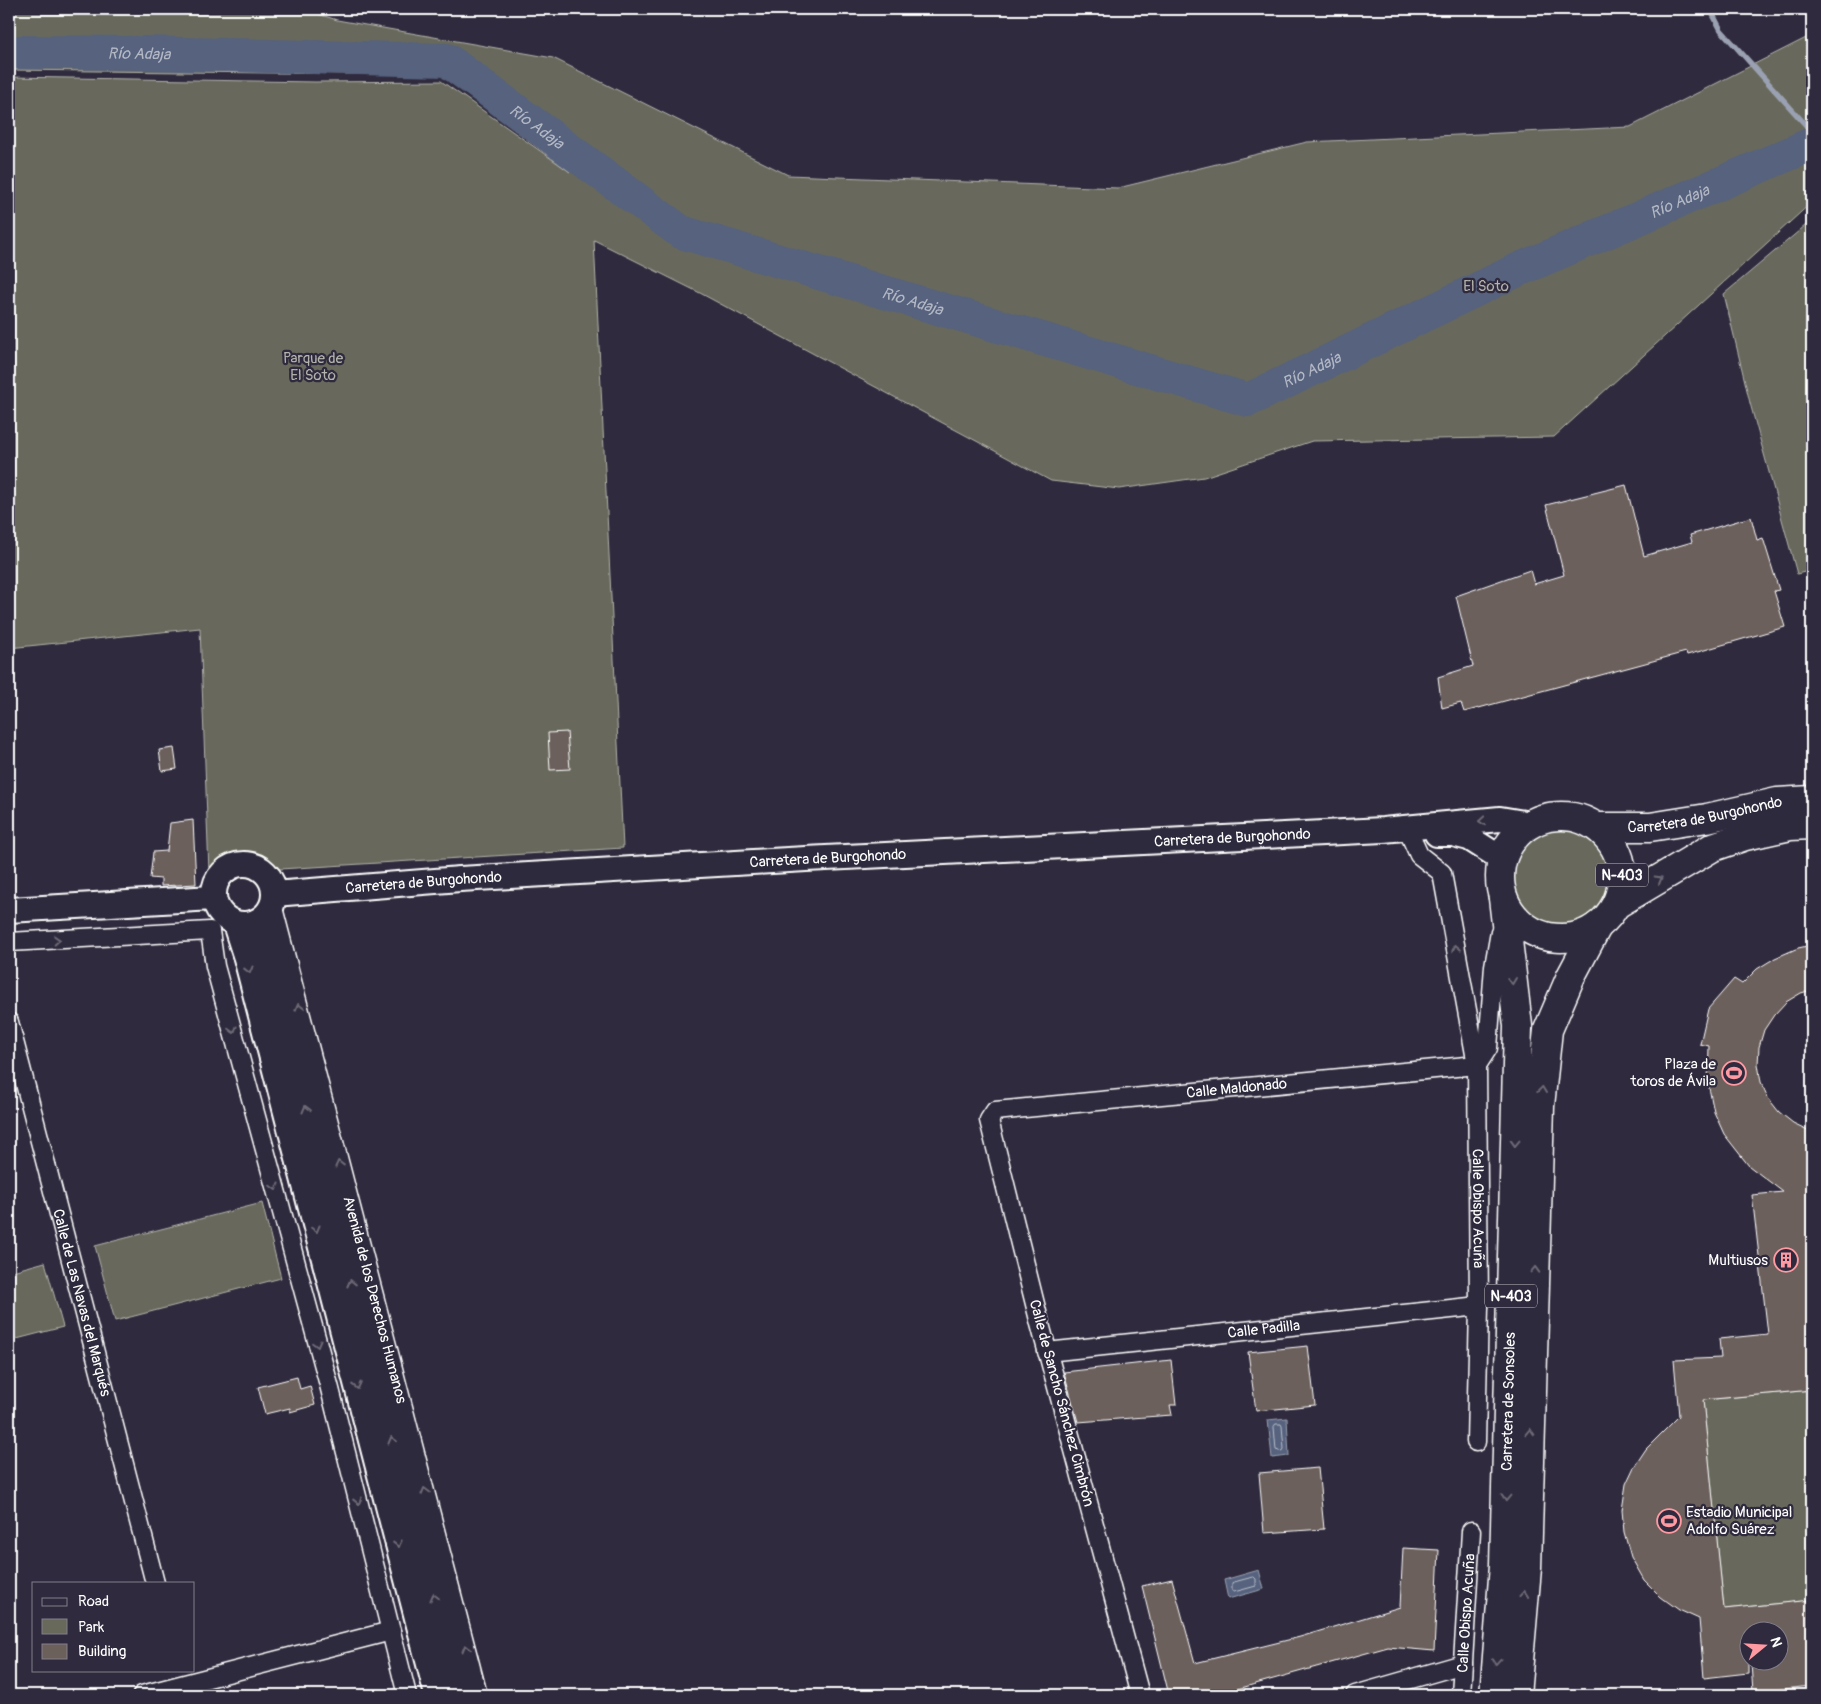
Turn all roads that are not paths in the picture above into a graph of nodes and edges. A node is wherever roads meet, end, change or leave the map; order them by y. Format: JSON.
{"nodes":[{"id":1,"x":1812,"y":800,"type":"edge"},
{"id":2,"x":1530,"y":824,"type":"junction"},
{"id":3,"x":1812,"y":825,"type":"edge"},
{"id":4,"x":1597,"y":828,"type":"junction"},
{"id":5,"x":1383,"y":830,"type":"junction"},
{"id":6,"x":1409,"y":832,"type":"junction"},
{"id":7,"x":1502,"y":859,"type":"junction"},
{"id":8,"x":213,"y":898,"type":"junction"},
{"id":9,"x":273,"y":899,"type":"junction"},
{"id":10,"x":1504,"y":904,"type":"junction"},
{"id":11,"x":1617,"y":904,"type":"junction"},
{"id":12,"x":9,"y":910,"type":"edge"},
{"id":13,"x":246,"y":923,"type":"junction"},
{"id":14,"x":1597,"y":928,"type":"junction"},
{"id":15,"x":9,"y":942,"type":"edge"},
{"id":16,"x":9,"y":1022,"type":"edge"},
{"id":17,"x":1478,"y":1065,"type":"junction"},
{"id":18,"x":995,"y":1111,"type":"joint"},
{"id":19,"x":1479,"y":1306,"type":"junction"},
{"id":20,"x":1047,"y":1352,"type":"junction"},
{"id":21,"x":1476,"y":1442,"type":"dead end"},
{"id":22,"x":1471,"y":1531,"type":"dead end"},
{"id":23,"x":155,"y":1582,"type":"edge"},
{"id":24,"x":391,"y":1631,"type":"junction"},
{"id":25,"x":1463,"y":1664,"type":"junction"},
{"id":26,"x":182,"y":1683,"type":"edge"},
{"id":27,"x":142,"y":1695,"type":"edge"},
{"id":28,"x":407,"y":1695,"type":"edge"},
{"id":29,"x":437,"y":1695,"type":"edge"},
{"id":30,"x":459,"y":1695,"type":"edge"},
{"id":31,"x":478,"y":1695,"type":"edge"},
{"id":32,"x":1140,"y":1695,"type":"edge"},
{"id":33,"x":1355,"y":1695,"type":"edge"},
{"id":34,"x":1461,"y":1695,"type":"edge"},
{"id":35,"x":1494,"y":1695,"type":"edge"},
{"id":36,"x":1516,"y":1695,"type":"edge"}],
"edges":[{"from":1,"to":4,"type":"highway","name":"Carretera de Burgohondo"},
{"from":2,"to":4,"type":"highway","number":"N-403"},
{"from":2,"to":5,"type":"main road","name":"Carretera de Burgohondo","one_way":true},
{"from":2,"to":7,"type":"highway","number":"N-403"},
{"from":11,"to":3,"type":"highway","name":"Carretera de Burgohondo","one_way":true},
{"from":4,"to":11,"type":"highway","number":"N-403"},
{"from":5,"to":6,"type":"main road","name":"Carretera de Burgohondo"},
{"from":5,"to":9,"type":"main road","name":"Carretera de Burgohondo"},
{"from":6,"to":7,"type":"main road","name":"Carretera de Burgohondo"},
{"from":17,"to":6,"type":"street","name":"Calle Obispo Acuña","one_way":true},
{"from":7,"to":10,"type":"highway","number":"N-403"},
{"from":8,"to":9,"type":"main road"},
{"from":8,"to":12,"type":"main road"},
{"from":8,"to":13,"type":"main road"},
{"from":9,"to":13,"type":"main road"},
{"from":31,"to":9,"type":"street","name":"Avenida de los Derechos Humanos","one_way":true},
{"from":10,"to":14,"type":"highway","number":"N-403"},
{"from":10,"to":17,"type":"street","name":"Calle Obispo Acuña"},
{"from":10,"to":35,"type":"highway","name":"Carretera de Sonsoles","number":"N-403","one_way":true},
{"from":11,"to":14,"type":"highway","number":"N-403"},
{"from":13,"to":29,"type":"main road","one_way":true},
{"from":30,"to":13,"type":"main road","name":"Avenida de los Derechos Humanos","one_way":true},
{"from":36,"to":14,"type":"highway","name":"Carretera de Sonsoles","number":"N-403","one_way":true},
{"from":15,"to":24,"type":"street","one_way":true},
{"from":16,"to":23,"type":"street","name":"Calle de Las Navas del Marqués"},
{"from":17,"to":18,"type":"street","name":"Calle Maldonado"},
{"from":17,"to":19,"type":"street","name":"Calle Obispo Acuña"},
{"from":18,"to":20,"type":"street","name":"Calle de Sancho Sánchez Cimbrón"},
{"from":19,"to":20,"type":"street","name":"Calle Padilla"},
{"from":19,"to":21,"type":"street","name":"Calle Obispo Acuña"},
{"from":20,"to":32,"type":"street","name":"Calle de Sancho Sánchez Cimbrón"},
{"from":22,"to":25,"type":"street","name":"Calle Obispo Acuña"},
{"from":24,"to":26,"type":"street"},
{"from":24,"to":28,"type":"street"},
{"from":25,"to":33,"type":"street"},
{"from":25,"to":34,"type":"street","name":"Calle Obispo Acuña"},
{"from":26,"to":27,"type":"street"}]}
